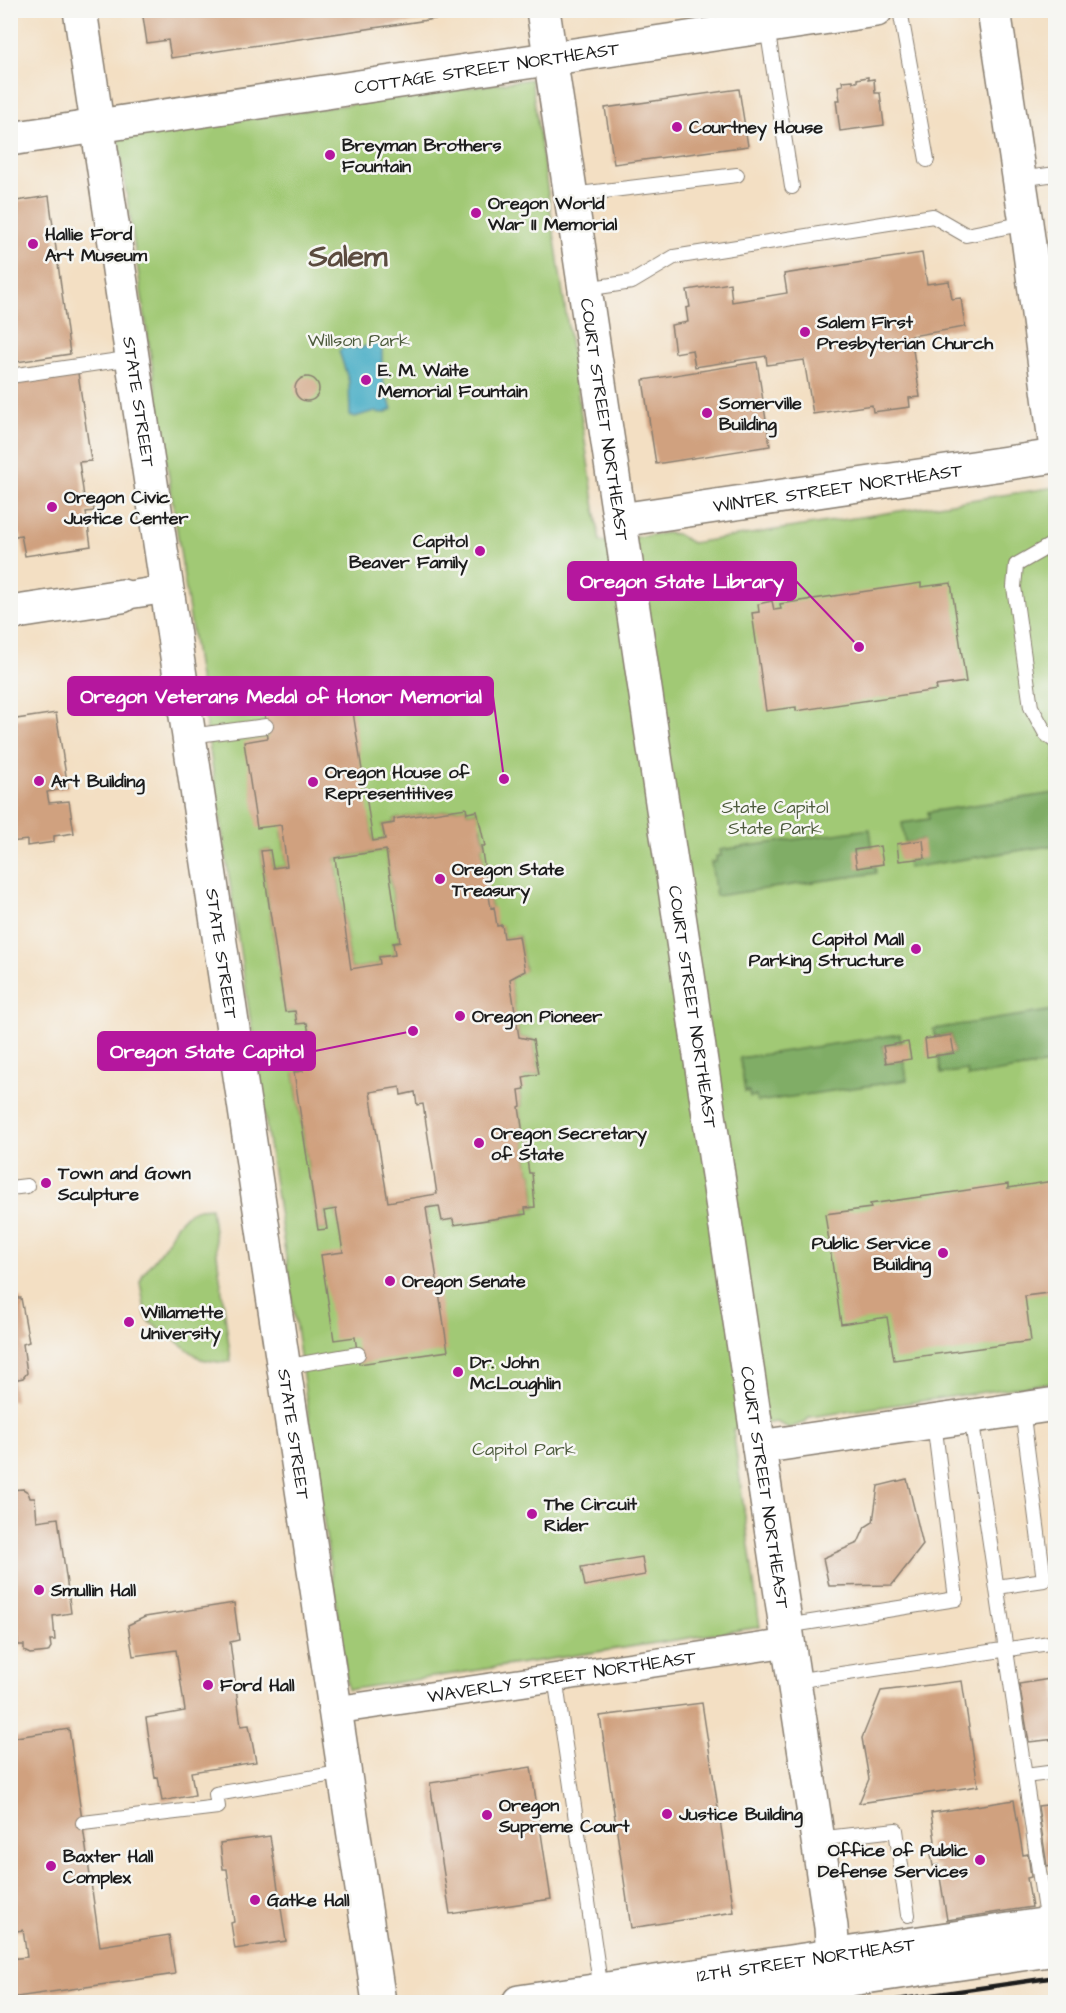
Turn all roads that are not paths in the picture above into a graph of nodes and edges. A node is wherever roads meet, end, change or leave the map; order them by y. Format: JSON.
{"nodes":[{"id":1,"x":80,"y":10,"type":"edge"},
{"id":2,"x":543,"y":10,"type":"edge"},
{"id":3,"x":900,"y":10,"type":"edge"},
{"id":4,"x":994,"y":10,"type":"edge"},
{"id":5,"x":858,"y":12,"type":"edge"},
{"id":6,"x":800,"y":16,"type":"edge"},
{"id":7,"x":767,"y":27,"type":"junction"},
{"id":8,"x":551,"y":60,"type":"junction"},
{"id":9,"x":98,"y":126,"type":"junction"},
{"id":10,"x":10,"y":139,"type":"edge"},
{"id":11,"x":927,"y":160,"type":"dead end"},
{"id":12,"x":1056,"y":174,"type":"edge"},
{"id":13,"x":737,"y":175,"type":"dead end"},
{"id":14,"x":1019,"y":179,"type":"junction"},
{"id":15,"x":792,"y":187,"type":"dead end"},
{"id":16,"x":571,"y":195,"type":"junction"},
{"id":17,"x":1026,"y":223,"type":"junction"},
{"id":18,"x":585,"y":289,"type":"junction"},
{"id":19,"x":133,"y":358,"type":"junction"},
{"id":20,"x":10,"y":376,"type":"edge"},
{"id":21,"x":1056,"y":449,"type":"edge"},
{"id":22,"x":1056,"y":456,"type":"edge"},
{"id":23,"x":620,"y":520,"type":"junction"},
{"id":24,"x":1056,"y":542,"type":"edge"},
{"id":25,"x":167,"y":589,"type":"junction"},
{"id":26,"x":122,"y":596,"type":"joint"},
{"id":27,"x":10,"y":613,"type":"edge"},
{"id":28,"x":266,"y":726,"type":"dead end"},
{"id":29,"x":189,"y":736,"type":"junction"},
{"id":30,"x":1056,"y":742,"type":"edge"},
{"id":31,"x":27,"y":1186,"type":"dead end"},
{"id":32,"x":10,"y":1188,"type":"edge"},
{"id":33,"x":358,"y":1354,"type":"dead end"},
{"id":34,"x":284,"y":1367,"type":"junction"},
{"id":35,"x":1056,"y":1404,"type":"edge"},
{"id":36,"x":1022,"y":1409,"type":"junction"},
{"id":37,"x":971,"y":1416,"type":"junction"},
{"id":38,"x":934,"y":1422,"type":"junction"},
{"id":39,"x":759,"y":1448,"type":"junction"},
{"id":40,"x":997,"y":1587,"type":"junction"},
{"id":41,"x":787,"y":1634,"type":"junction"},
{"id":42,"x":1056,"y":1642,"type":"edge"},
{"id":43,"x":1006,"y":1649,"type":"junction"},
{"id":44,"x":555,"y":1677,"type":"junction"},
{"id":45,"x":794,"y":1681,"type":"junction"},
{"id":46,"x":336,"y":1710,"type":"junction"},
{"id":47,"x":345,"y":1772,"type":"junction"},
{"id":48,"x":1056,"y":1772,"type":"edge"},
{"id":49,"x":1025,"y":1776,"type":"junction"},
{"id":50,"x":83,"y":1823,"type":"dead end"},
{"id":51,"x":817,"y":1839,"type":"junction"},
{"id":52,"x":908,"y":1915,"type":"dead end"},
{"id":53,"x":1053,"y":1932,"type":"edge"},
{"id":54,"x":834,"y":1980,"type":"edge"},
{"id":55,"x":601,"y":1991,"type":"junction"},
{"id":56,"x":379,"y":2002,"type":"edge"},
{"id":57,"x":519,"y":2002,"type":"edge"},
{"id":58,"x":693,"y":2002,"type":"edge"}],
"edges":[{"from":1,"to":9,"type":"main road","name":"STATE STREET"},
{"from":2,"to":8,"type":"main road","name":"COURT STREET NORTHEAST"},
{"from":3,"to":11,"type":"lane"},
{"from":4,"to":14,"type":"main road"},
{"from":5,"to":6,"type":"main road","name":"COTTAGE STREET NORTHEAST"},
{"from":6,"to":7,"type":"main road","name":"COTTAGE STREET NORTHEAST"},
{"from":7,"to":8,"type":"main road","name":"COTTAGE STREET NORTHEAST"},
{"from":7,"to":15,"type":"lane"},
{"from":8,"to":9,"type":"main road","name":"COTTAGE STREET NORTHEAST"},
{"from":8,"to":16,"type":"main road","name":"COURT STREET NORTHEAST"},
{"from":9,"to":10,"type":"main road","name":"COTTAGE STREET NORTHEAST"},
{"from":9,"to":19,"type":"main road","name":"STATE STREET"},
{"from":12,"to":14,"type":"lane"},
{"from":13,"to":16,"type":"lane"},
{"from":14,"to":17,"type":"main road"},
{"from":16,"to":18,"type":"main road","name":"COURT STREET NORTHEAST"},
{"from":17,"to":18,"type":"lane"},
{"from":17,"to":21,"type":"main road"},
{"from":18,"to":23,"type":"main road","name":"COURT STREET NORTHEAST"},
{"from":19,"to":20,"type":"lane"},
{"from":19,"to":25,"type":"main road","name":"STATE STREET"},
{"from":22,"to":23,"type":"main road","name":"WINTER STREET NORTHEAST"},
{"from":23,"to":39,"type":"main road","name":"COURT STREET NORTHEAST"},
{"from":24,"to":30,"type":"lane"},
{"from":25,"to":26,"type":"street"},
{"from":25,"to":29,"type":"main road","name":"STATE STREET"},
{"from":26,"to":27,"type":"main road"},
{"from":28,"to":29,"type":"lane"},
{"from":29,"to":34,"type":"main road","name":"STATE STREET"},
{"from":31,"to":32,"type":"lane"},
{"from":33,"to":34,"type":"lane"},
{"from":34,"to":46,"type":"main road","name":"STATE STREET"},
{"from":35,"to":36,"type":"main road"},
{"from":36,"to":37,"type":"main road"},
{"from":36,"to":40,"type":"lane"},
{"from":37,"to":38,"type":"main road"},
{"from":37,"to":40,"type":"lane"},
{"from":38,"to":39,"type":"main road"},
{"from":38,"to":41,"type":"lane"},
{"from":39,"to":41,"type":"main road","name":"COURT STREET NORTHEAST"},
{"from":40,"to":43,"type":"lane"},
{"from":41,"to":44,"type":"street","name":"WAVERLY STREET NORTHEAST"},
{"from":41,"to":45,"type":"main road","name":"COURT STREET NORTHEAST"},
{"from":42,"to":43,"type":"lane"},
{"from":43,"to":45,"type":"lane"},
{"from":43,"to":49,"type":"lane"},
{"from":44,"to":46,"type":"street","name":"WAVERLY STREET NORTHEAST"},
{"from":44,"to":55,"type":"lane"},
{"from":45,"to":51,"type":"main road","name":"COURT STREET NORTHEAST"},
{"from":46,"to":47,"type":"main road","name":"STATE STREET"},
{"from":47,"to":50,"type":"lane"},
{"from":47,"to":56,"type":"main road","name":"STATE STREET"},
{"from":48,"to":49,"type":"lane"},
{"from":49,"to":53,"type":"lane"},
{"from":51,"to":52,"type":"lane"},
{"from":51,"to":54,"type":"main road","name":"COURT STREET NORTHEAST"},
{"from":53,"to":54,"type":"main road","name":"12TH STREET NORTHEAST"},
{"from":54,"to":55,"type":"main road","name":"12TH STREET NORTHEAST"},
{"from":54,"to":58,"type":"main road","name":"12TH STREET NORTHEAST"},
{"from":55,"to":57,"type":"main road","name":"12TH STREET NORTHEAST"}]}
